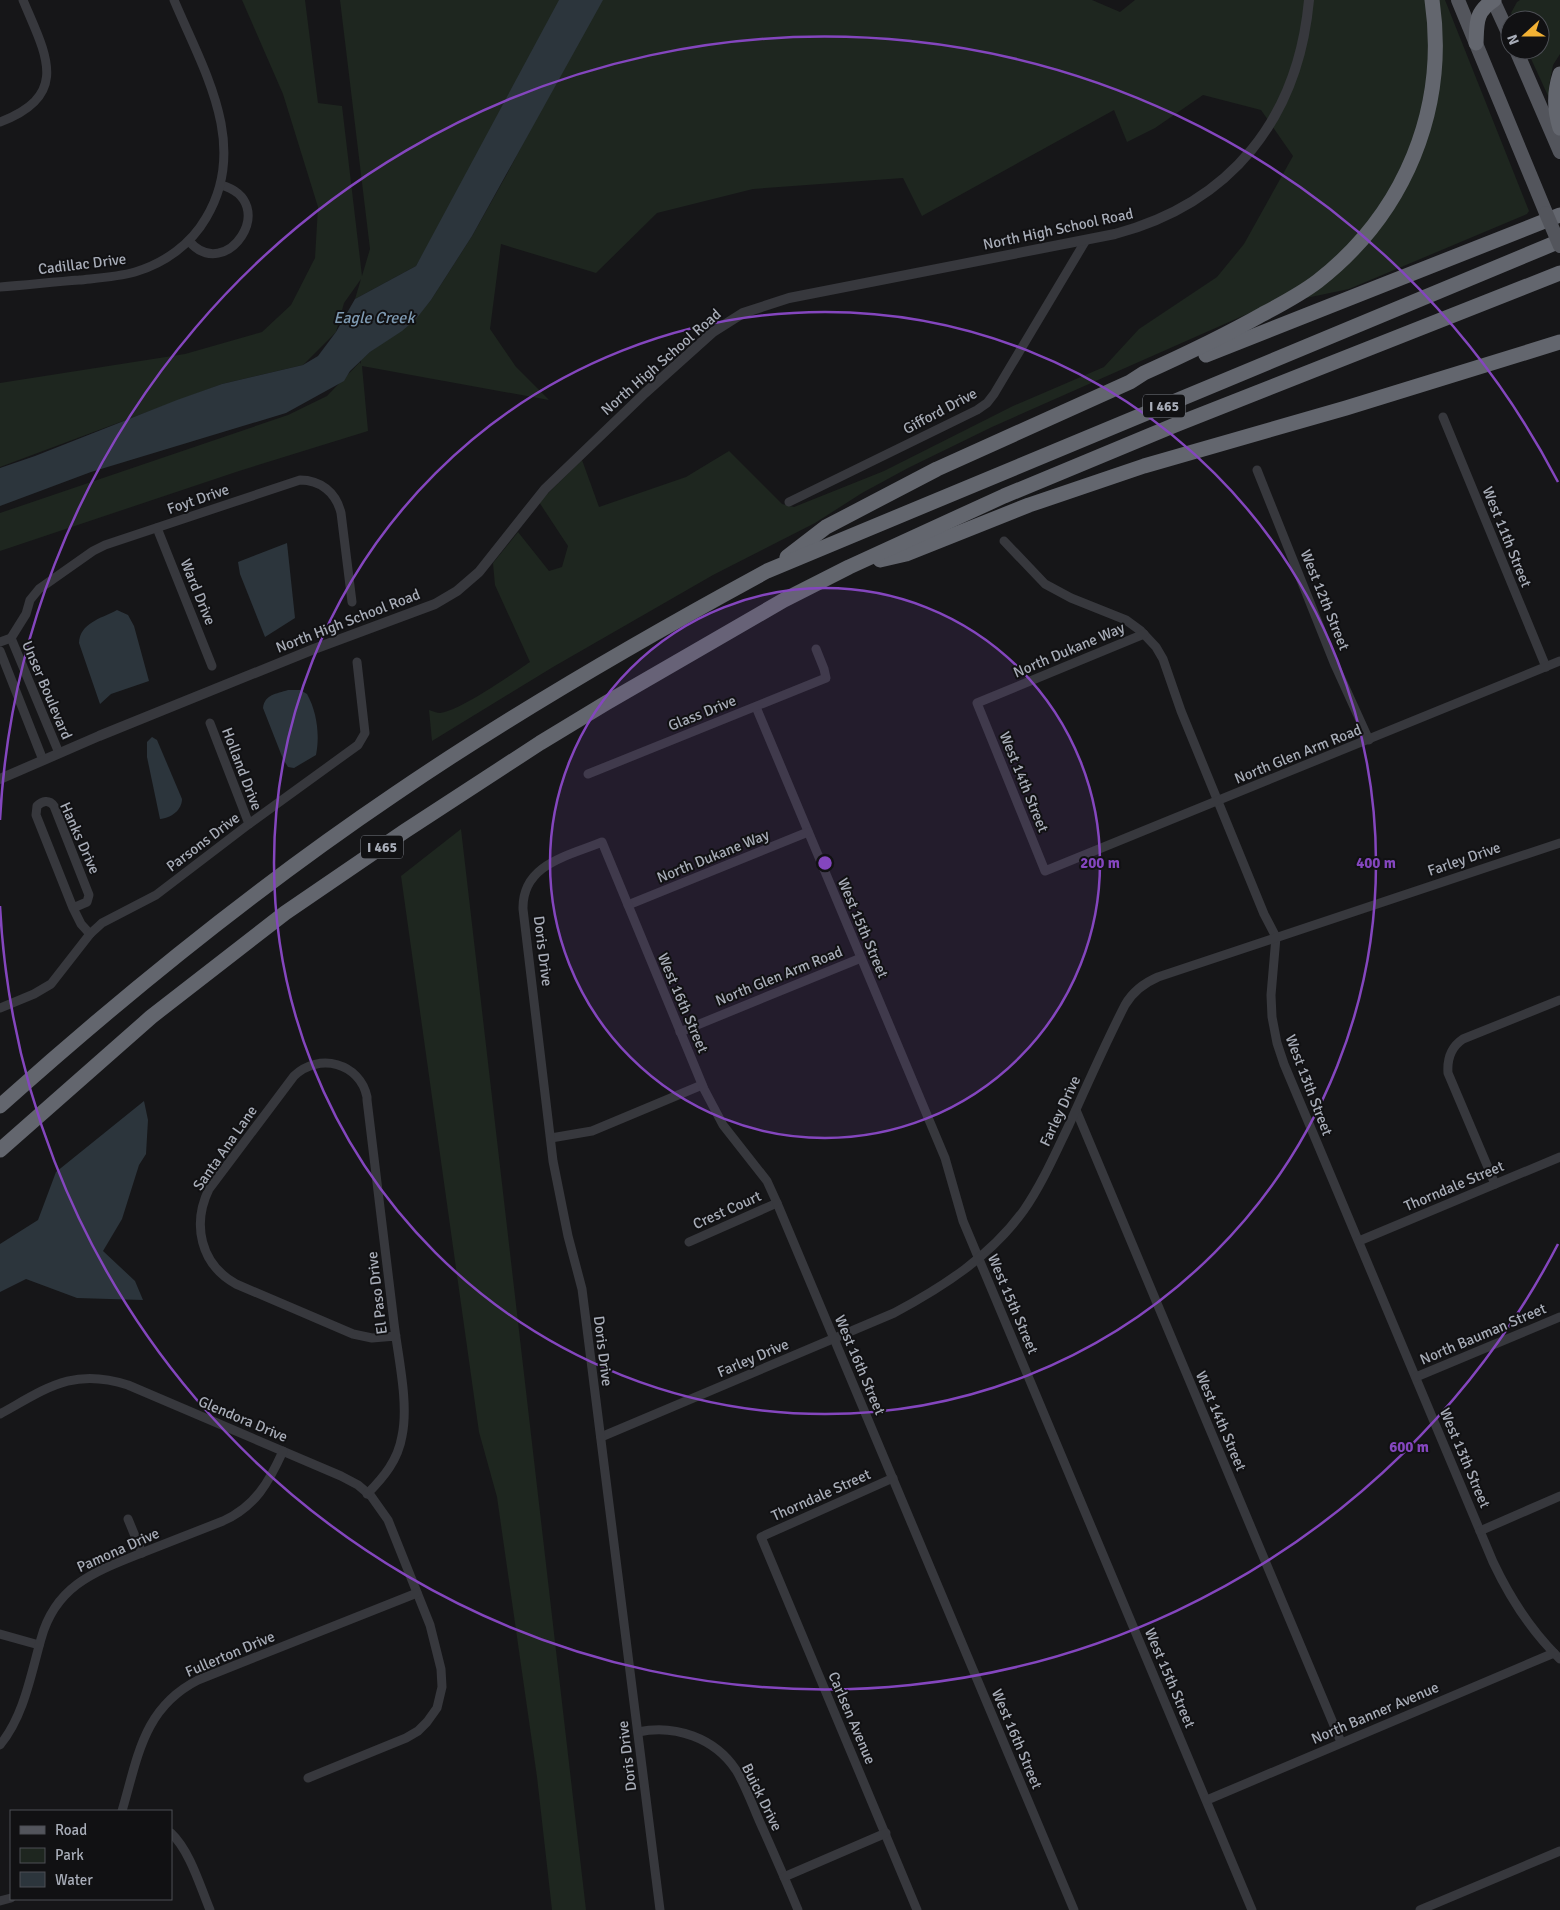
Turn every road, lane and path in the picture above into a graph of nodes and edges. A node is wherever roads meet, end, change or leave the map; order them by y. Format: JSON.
{"nodes":[{"id":1,"x":23,"y":0,"type":"edge"},
{"id":2,"x":174,"y":0,"type":"edge"},
{"id":3,"x":1309,"y":0,"type":"edge"},
{"id":4,"x":1432,"y":0,"type":"edge"},
{"id":5,"x":1458,"y":0,"type":"edge"},
{"id":6,"x":1494,"y":0,"type":"edge"},
{"id":7,"x":1500,"y":14,"type":"edge"},
{"id":8,"x":1476,"y":43,"type":"junction"},
{"id":9,"x":1520,"y":60,"type":"edge"},
{"id":10,"x":1560,"y":74,"type":"edge"},
{"id":11,"x":0,"y":122,"type":"edge"},
{"id":12,"x":1560,"y":128,"type":"edge"},
{"id":13,"x":1560,"y":152,"type":"edge"},
{"id":14,"x":221,"y":185,"type":"junction"},
{"id":15,"x":1553,"y":214,"type":"edge"},
{"id":16,"x":1086,"y":240,"type":"junction"},
{"id":17,"x":189,"y":241,"type":"junction"},
{"id":18,"x":1560,"y":241,"type":"edge"},
{"id":19,"x":1560,"y":246,"type":"edge"},
{"id":20,"x":1560,"y":273,"type":"edge"},
{"id":21,"x":0,"y":288,"type":"edge"},
{"id":22,"x":1560,"y":342,"type":"edge"},
{"id":23,"x":1130,"y":382,"type":"junction"},
{"id":24,"x":1443,"y":417,"type":"dead end"},
{"id":25,"x":1257,"y":470,"type":"dead end"},
{"id":26,"x":789,"y":502,"type":"dead end"},
{"id":27,"x":157,"y":528,"type":"junction"},
{"id":28,"x":1004,"y":541,"type":"dead end"},
{"id":29,"x":849,"y":568,"type":"junction"},
{"id":30,"x":767,"y":571,"type":"junction"},
{"id":31,"x":352,"y":602,"type":"dead end"},
{"id":32,"x":1144,"y":634,"type":"junction"},
{"id":33,"x":10,"y":638,"type":"junction"},
{"id":34,"x":0,"y":642,"type":"edge"},
{"id":35,"x":816,"y":649,"type":"dead end"},
{"id":36,"x":0,"y":651,"type":"edge"},
{"id":37,"x":1560,"y":661,"type":"edge"},
{"id":38,"x":357,"y":662,"type":"dead end"},
{"id":39,"x":212,"y":666,"type":"dead end"},
{"id":40,"x":1546,"y":667,"type":"junction"},
{"id":41,"x":977,"y":703,"type":"joint"},
{"id":42,"x":756,"y":707,"type":"junction"},
{"id":43,"x":210,"y":723,"type":"dead end"},
{"id":44,"x":1369,"y":740,"type":"junction"},
{"id":45,"x":59,"y":753,"type":"junction"},
{"id":46,"x":43,"y":760,"type":"junction"},
{"id":47,"x":588,"y":774,"type":"dead end"},
{"id":48,"x":0,"y":779,"type":"edge"},
{"id":49,"x":1218,"y":801,"type":"junction"},
{"id":50,"x":249,"y":824,"type":"junction"},
{"id":51,"x":808,"y":832,"type":"junction"},
{"id":52,"x":602,"y":842,"type":"joint"},
{"id":53,"x":1560,"y":843,"type":"edge"},
{"id":54,"x":1045,"y":871,"type":"joint"},
{"id":55,"x":628,"y":905,"type":"junction"},
{"id":56,"x":73,"y":908,"type":"junction"},
{"id":57,"x":90,"y":934,"type":"junction"},
{"id":58,"x":1276,"y":937,"type":"junction"},
{"id":59,"x":861,"y":958,"type":"junction"},
{"id":60,"x":1560,"y":1000,"type":"edge"},
{"id":61,"x":0,"y":1008,"type":"edge"},
{"id":62,"x":680,"y":1032,"type":"junction"},
{"id":63,"x":360,"y":1080,"type":"joint"},
{"id":64,"x":702,"y":1085,"type":"junction"},
{"id":65,"x":0,"y":1106,"type":"edge"},
{"id":66,"x":1076,"y":1110,"type":"junction"},
{"id":67,"x":551,"y":1138,"type":"junction"},
{"id":68,"x":0,"y":1150,"type":"edge"},
{"id":69,"x":1560,"y":1157,"type":"edge"},
{"id":70,"x":1495,"y":1184,"type":"junction"},
{"id":71,"x":777,"y":1203,"type":"junction"},
{"id":72,"x":1358,"y":1240,"type":"junction"},
{"id":73,"x":689,"y":1242,"type":"dead end"},
{"id":74,"x":979,"y":1258,"type":"junction"},
{"id":75,"x":1560,"y":1317,"type":"edge"},
{"id":76,"x":396,"y":1336,"type":"junction"},
{"id":77,"x":835,"y":1339,"type":"junction"},
{"id":78,"x":1416,"y":1377,"type":"junction"},
{"id":79,"x":0,"y":1414,"type":"edge"},
{"id":80,"x":600,"y":1437,"type":"junction"},
{"id":81,"x":283,"y":1451,"type":"junction"},
{"id":82,"x":893,"y":1478,"type":"junction"},
{"id":83,"x":367,"y":1494,"type":"junction"},
{"id":84,"x":1560,"y":1496,"type":"edge"},
{"id":85,"x":128,"y":1519,"type":"dead end"},
{"id":86,"x":1480,"y":1531,"type":"junction"},
{"id":87,"x":761,"y":1537,"type":"joint"},
{"id":88,"x":142,"y":1553,"type":"junction"},
{"id":89,"x":417,"y":1593,"type":"junction"},
{"id":90,"x":0,"y":1634,"type":"edge"},
{"id":91,"x":39,"y":1645,"type":"junction"},
{"id":92,"x":1557,"y":1656,"type":"edge"},
{"id":93,"x":638,"y":1732,"type":"junction"},
{"id":94,"x":1341,"y":1742,"type":"junction"},
{"id":95,"x":0,"y":1745,"type":"edge"},
{"id":96,"x":308,"y":1778,"type":"dead end"},
{"id":97,"x":1206,"y":1800,"type":"junction"},
{"id":98,"x":122,"y":1810,"type":"edge"},
{"id":99,"x":886,"y":1833,"type":"junction"},
{"id":100,"x":172,"y":1834,"type":"edge"},
{"id":101,"x":1560,"y":1851,"type":"edge"},
{"id":102,"x":784,"y":1877,"type":"junction"},
{"id":103,"x":210,"y":1910,"type":"edge"},
{"id":104,"x":660,"y":1910,"type":"edge"},
{"id":105,"x":798,"y":1910,"type":"edge"},
{"id":106,"x":917,"y":1910,"type":"edge"},
{"id":107,"x":1074,"y":1910,"type":"edge"},
{"id":108,"x":1252,"y":1910,"type":"edge"},
{"id":109,"x":1420,"y":1910,"type":"edge"}],
"edges":[{"from":1,"to":11,"type":"street"},
{"from":2,"to":14,"type":"street","name":"Cadillac Drive"},
{"from":3,"to":16,"type":"street","name":"North High School Road"},
{"from":4,"to":23,"type":"highway"},
{"from":5,"to":8,"type":"main road"},
{"from":6,"to":7,"type":"main road"},
{"from":6,"to":8,"type":"highway"},
{"from":8,"to":15,"type":"main road"},
{"from":9,"to":13,"type":"main road"},
{"from":10,"to":12,"type":"highway"},
{"from":14,"to":17,"type":"street","name":"Cadillac Drive"},
{"from":14,"to":17,"type":"street"},
{"from":15,"to":19,"type":"main road","bridge":true},
{"from":15,"to":23,"type":"highway"},
{"from":16,"to":26,"type":"street","name":"Gifford Drive"},
{"from":16,"to":45,"type":"street","name":"North High School Road"},
{"from":17,"to":21,"type":"street","name":"Cadillac Drive"},
{"from":18,"to":30,"type":"highway","number":"I 465"},
{"from":20,"to":29,"type":"highway","number":"I 465"},
{"from":22,"to":29,"type":"highway"},
{"from":23,"to":30,"type":"highway"},
{"from":24,"to":40,"type":"street","name":"West 11th Street"},
{"from":25,"to":44,"type":"street","name":"West 12th Street"},
{"from":27,"to":31,"type":"street","name":"Foyt Drive"},
{"from":27,"to":33,"type":"street","name":"Foyt Drive"},
{"from":27,"to":39,"type":"street","name":"Ward Drive"},
{"from":28,"to":32,"type":"street"},
{"from":29,"to":68,"type":"highway","number":"I 465"},
{"from":30,"to":65,"type":"highway","number":"I 465"},
{"from":32,"to":41,"type":"street","name":"North Dukane Way"},
{"from":32,"to":49,"type":"street"},
{"from":33,"to":34,"type":"street"},
{"from":33,"to":45,"type":"street","name":"Unser Boulevard"},
{"from":35,"to":42,"type":"street","name":"Glass Drive"},
{"from":36,"to":46,"type":"street","name":"Unser Boulevard"},
{"from":37,"to":40,"type":"street","name":"North Glen Arm Road"},
{"from":38,"to":50,"type":"street","name":"Parsons Drive"},
{"from":40,"to":44,"type":"street","name":"North Glen Arm Road"},
{"from":41,"to":54,"type":"street","name":"West 14th Street"},
{"from":42,"to":47,"type":"street","name":"Glass Drive"},
{"from":42,"to":51,"type":"street","name":"West 15th Street"},
{"from":43,"to":50,"type":"street","name":"Holland Drive"},
{"from":44,"to":49,"type":"street","name":"North Glen Arm Road"},
{"from":45,"to":46,"type":"street","name":"North High School Road"},
{"from":46,"to":48,"type":"street","name":"North High School Road"},
{"from":49,"to":54,"type":"street","name":"North Glen Arm Road"},
{"from":49,"to":58,"type":"street"},
{"from":50,"to":57,"type":"street","name":"Parsons Drive"},
{"from":51,"to":55,"type":"street","name":"North Dukane Way"},
{"from":51,"to":59,"type":"street","name":"West 15th Street"},
{"from":52,"to":55,"type":"street","name":"West 16th Street"},
{"from":52,"to":67,"type":"street","name":"Doris Drive"},
{"from":53,"to":58,"type":"street","name":"Farley Drive"},
{"from":55,"to":62,"type":"street","name":"West 16th Street"},
{"from":56,"to":56,"type":"street","name":"Hanks Drive"},
{"from":56,"to":57,"type":"street","name":"Hanks Drive"},
{"from":57,"to":61,"type":"street","name":"Parsons Drive"},
{"from":58,"to":66,"type":"street","name":"Farley Drive"},
{"from":58,"to":72,"type":"street","name":"West 13th Street"},
{"from":59,"to":62,"type":"street","name":"North Glen Arm Road"},
{"from":59,"to":74,"type":"street","name":"West 15th Street"},
{"from":60,"to":70,"type":"street"},
{"from":62,"to":64,"type":"street","name":"West 16th Street"},
{"from":63,"to":76,"type":"street","name":"El Paso Drive"},
{"from":63,"to":76,"type":"street","name":"Santa Ana Lane"},
{"from":64,"to":67,"type":"street"},
{"from":64,"to":71,"type":"street","name":"West 16th Street"},
{"from":66,"to":74,"type":"street","name":"Farley Drive"},
{"from":66,"to":94,"type":"street","name":"West 14th Street"},
{"from":67,"to":80,"type":"street","name":"Doris Drive"},
{"from":69,"to":70,"type":"street","name":"Thorndale Street"},
{"from":70,"to":72,"type":"street","name":"Thorndale Street"},
{"from":71,"to":73,"type":"street","name":"Crest Court"},
{"from":71,"to":77,"type":"street","name":"West 16th Street"},
{"from":72,"to":78,"type":"street","name":"West 13th Street"},
{"from":74,"to":77,"type":"street","name":"Farley Drive"},
{"from":74,"to":97,"type":"street","name":"West 15th Street"},
{"from":75,"to":78,"type":"street","name":"North Bauman Street"},
{"from":76,"to":83,"type":"street","name":"El Paso Drive"},
{"from":77,"to":80,"type":"street","name":"Farley Drive"},
{"from":77,"to":82,"type":"street","name":"West 16th Street"},
{"from":78,"to":86,"type":"street","name":"West 13th Street"},
{"from":79,"to":81,"type":"street","name":"Glendora Drive"},
{"from":80,"to":93,"type":"street","name":"Doris Drive"},
{"from":81,"to":83,"type":"street","name":"Glendora Drive"},
{"from":81,"to":88,"type":"street","name":"Pamona Drive"},
{"from":82,"to":87,"type":"street","name":"Thorndale Street"},
{"from":82,"to":107,"type":"street","name":"West 16th Street"},
{"from":83,"to":89,"type":"street","name":"Glendora Drive"},
{"from":84,"to":86,"type":"street"},
{"from":85,"to":88,"type":"street"},
{"from":86,"to":92,"type":"street","name":"West 13th Street"},
{"from":87,"to":99,"type":"street","name":"Carlsen Avenue"},
{"from":88,"to":91,"type":"street","name":"Pamona Drive"},
{"from":89,"to":96,"type":"street","name":"Glendora Drive"},
{"from":89,"to":98,"type":"street","name":"Fullerton Drive"},
{"from":90,"to":91,"type":"street"},
{"from":91,"to":95,"type":"street","name":"Pamona Drive"},
{"from":92,"to":94,"type":"street","name":"North Banner Avenue"},
{"from":93,"to":102,"type":"street","name":"Buick Drive"},
{"from":93,"to":104,"type":"street","name":"Doris Drive"},
{"from":94,"to":97,"type":"street","name":"North Banner Avenue"},
{"from":97,"to":108,"type":"street","name":"West 15th Street"},
{"from":99,"to":102,"type":"street"},
{"from":99,"to":106,"type":"street","name":"Carlsen Avenue"},
{"from":100,"to":103,"type":"street"},
{"from":101,"to":109,"type":"street"},
{"from":102,"to":105,"type":"street","name":"Buick Drive"}]}
